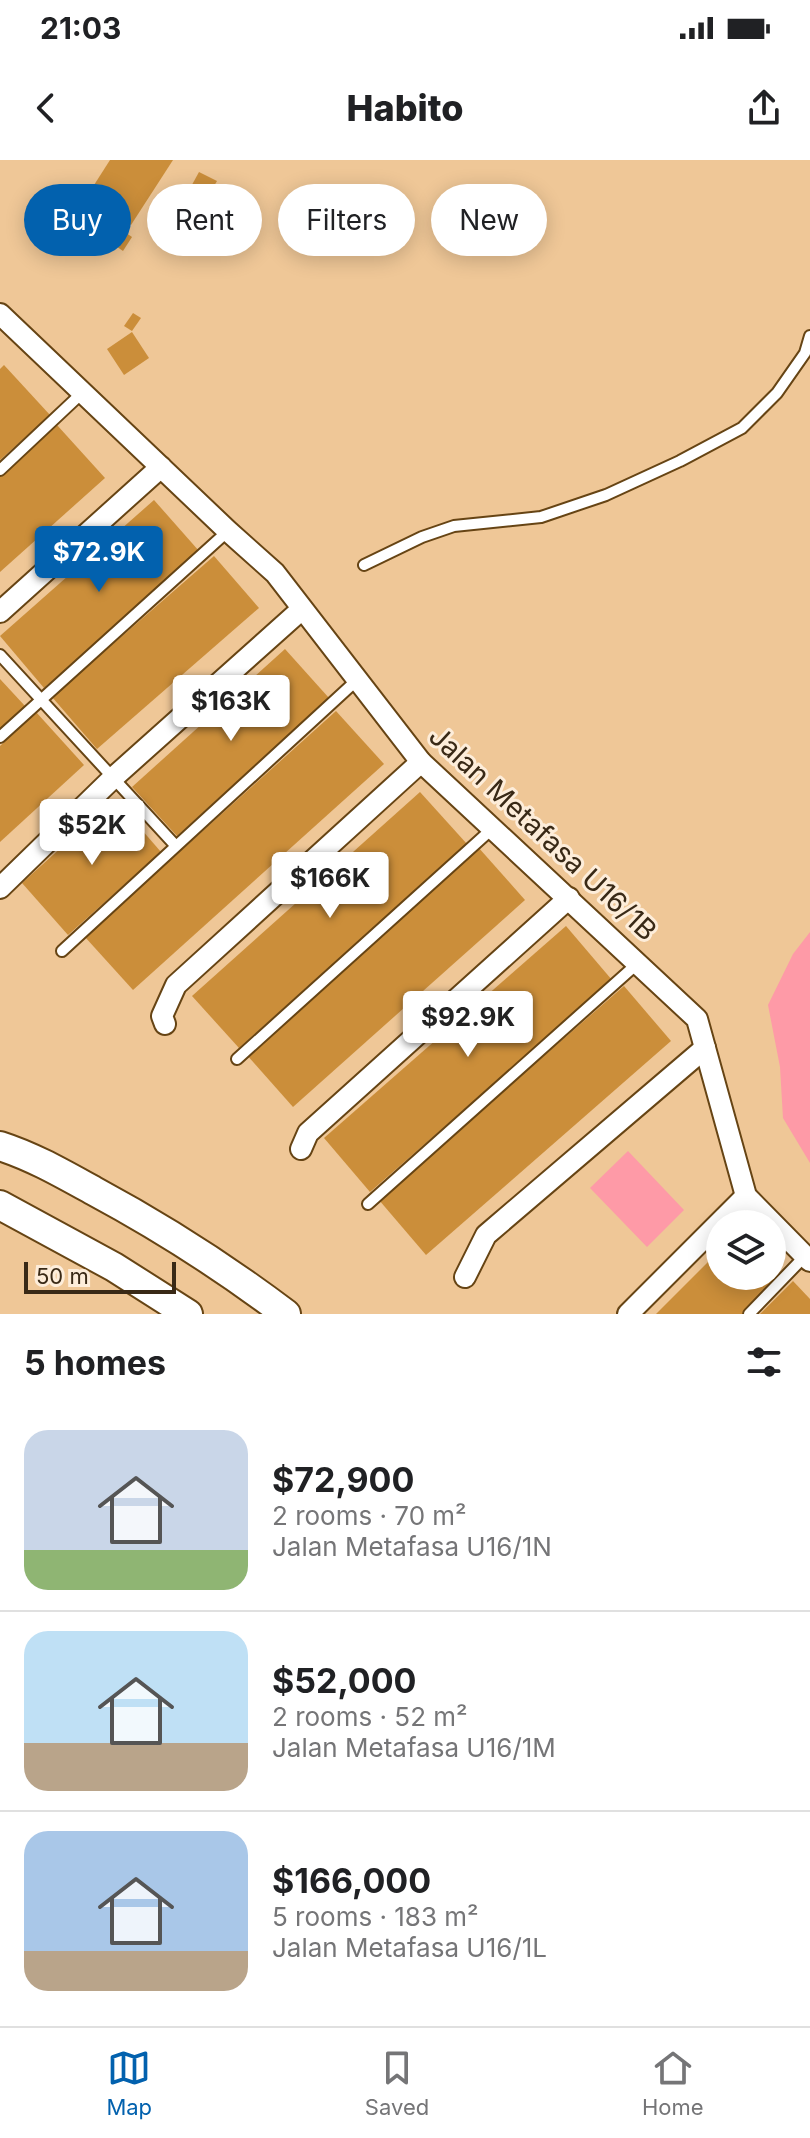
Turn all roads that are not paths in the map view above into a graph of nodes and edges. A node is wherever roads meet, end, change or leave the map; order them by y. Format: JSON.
{"nodes":[{"id":1,"x":4,"y":325,"type":"edge"},
{"id":2,"x":810,"y":336,"type":"edge"},
{"id":3,"x":82,"y":393,"type":"junction"},
{"id":4,"x":161,"y":467,"type":"junction"},
{"id":5,"x":0,"y":470,"type":"edge"},
{"id":6,"x":228,"y":531,"type":"junction"},
{"id":7,"x":364,"y":565,"type":"dead end"},
{"id":8,"x":302,"y":609,"type":"junction"},
{"id":9,"x":0,"y":612,"type":"edge"},
{"id":10,"x":0,"y":655,"type":"edge"},
{"id":11,"x":357,"y":680,"type":"junction"},
{"id":12,"x":40,"y":701,"type":"junction"},
{"id":13,"x":0,"y":737,"type":"edge"},
{"id":14,"x":421,"y":762,"type":"junction"},
{"id":15,"x":114,"y":777,"type":"junction"},
{"id":16,"x":493,"y":828,"type":"junction"},
{"id":17,"x":175,"y":845,"type":"junction"},
{"id":18,"x":0,"y":888,"type":"edge"},
{"id":19,"x":569,"y":898,"type":"junction"},
{"id":20,"x":62,"y":951,"type":"dead end"},
{"id":21,"x":638,"y":962,"type":"junction"},
{"id":22,"x":165,"y":1024,"type":"dead end"},
{"id":23,"x":705,"y":1048,"type":"junction"},
{"id":24,"x":237,"y":1059,"type":"dead end"},
{"id":25,"x":0,"y":1146,"type":"edge"},
{"id":26,"x":301,"y":1149,"type":"dead end"},
{"id":27,"x":746,"y":1196,"type":"junction"},
{"id":28,"x":368,"y":1204,"type":"dead end"},
{"id":29,"x":0,"y":1205,"type":"edge"},
{"id":30,"x":808,"y":1259,"type":"edge"},
{"id":31,"x":465,"y":1277,"type":"dead end"},
{"id":32,"x":188,"y":1314,"type":"edge"},
{"id":33,"x":286,"y":1314,"type":"edge"},
{"id":34,"x":628,"y":1314,"type":"edge"},
{"id":35,"x":749,"y":1314,"type":"edge"}],
"edges":[{"from":1,"to":3,"type":"street","name":"Jalan Metafasa U16/1B"},
{"from":2,"to":7,"type":"lane"},
{"from":3,"to":4,"type":"street","name":"Jalan Metafasa U16/1B"},
{"from":3,"to":5,"type":"lane"},
{"from":4,"to":6,"type":"street","name":"Jalan Metafasa U16/1B"},
{"from":4,"to":9,"type":"street"},
{"from":6,"to":8,"type":"street","name":"Jalan Metafasa U16/1B"},
{"from":6,"to":12,"type":"lane"},
{"from":8,"to":11,"type":"street","name":"Jalan Metafasa U16/1B"},
{"from":8,"to":15,"type":"street"},
{"from":10,"to":12,"type":"lane"},
{"from":11,"to":14,"type":"street","name":"Jalan Metafasa U16/1B"},
{"from":11,"to":17,"type":"lane"},
{"from":12,"to":13,"type":"lane"},
{"from":12,"to":15,"type":"lane"},
{"from":14,"to":16,"type":"street","name":"Jalan Metafasa U16/1B"},
{"from":14,"to":22,"type":"street"},
{"from":15,"to":17,"type":"lane"},
{"from":15,"to":18,"type":"street"},
{"from":16,"to":19,"type":"street","name":"Jalan Metafasa U16/1B"},
{"from":16,"to":24,"type":"lane"},
{"from":17,"to":20,"type":"lane"},
{"from":19,"to":21,"type":"street","name":"Jalan Metafasa U16/1B"},
{"from":19,"to":26,"type":"street"},
{"from":21,"to":23,"type":"street","name":"Jalan Metafasa U16/1B"},
{"from":21,"to":28,"type":"lane"},
{"from":23,"to":27,"type":"street","name":"Jalan Metafasa U16/1B"},
{"from":23,"to":31,"type":"street"},
{"from":25,"to":33,"type":"main road"},
{"from":27,"to":30,"type":"street","name":"Jalan Metafasa U16/1B"},
{"from":27,"to":34,"type":"street"},
{"from":29,"to":32,"type":"main road"},
{"from":30,"to":35,"type":"lane"}]}
